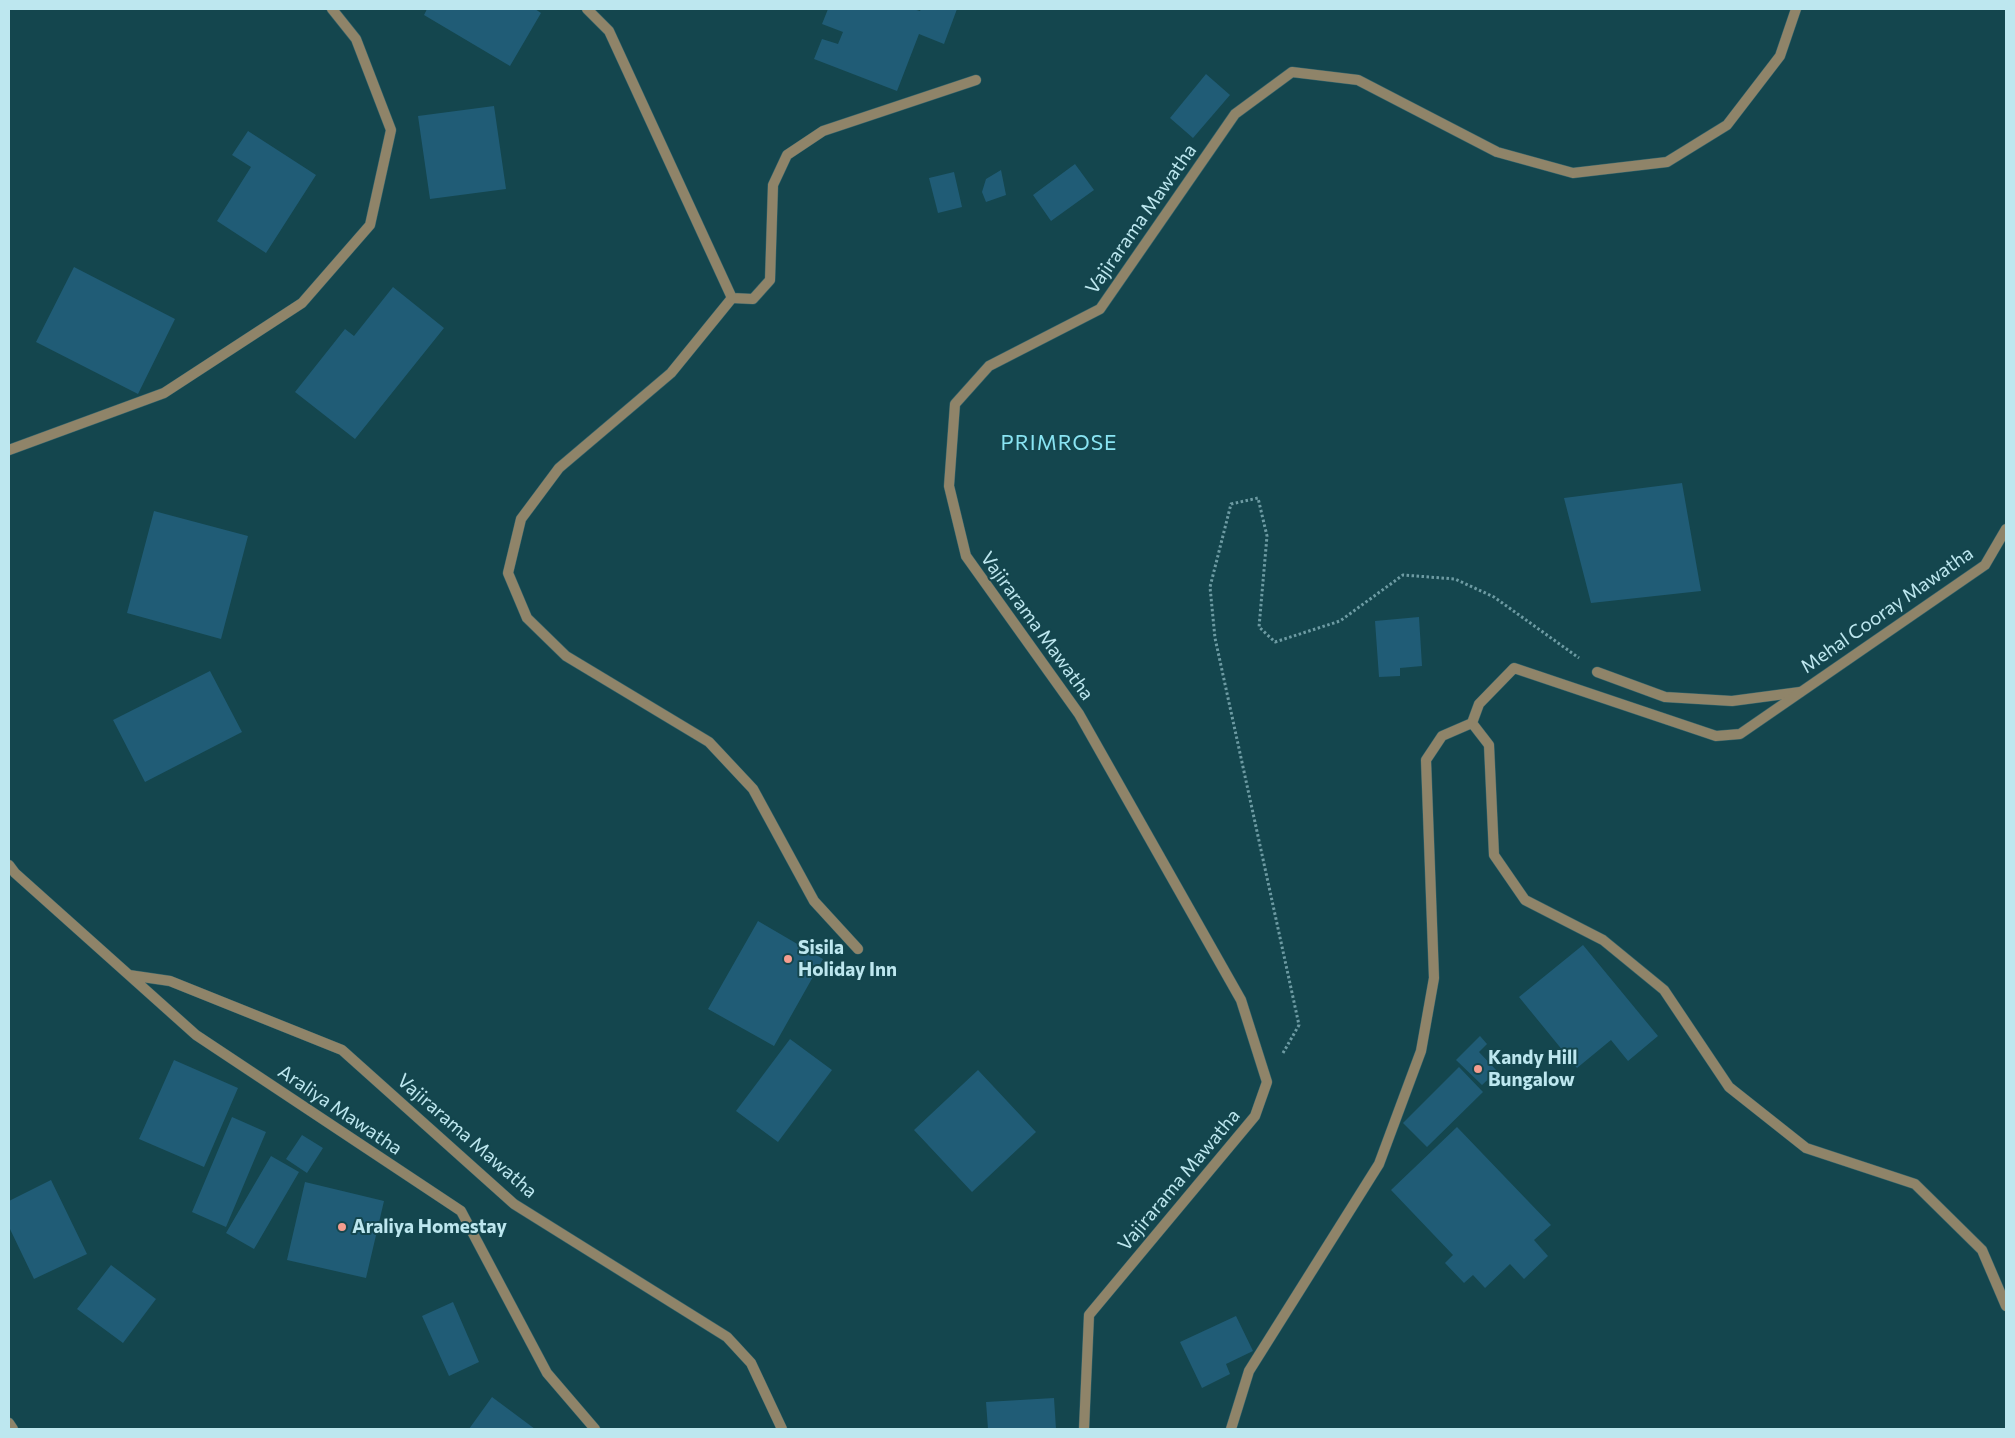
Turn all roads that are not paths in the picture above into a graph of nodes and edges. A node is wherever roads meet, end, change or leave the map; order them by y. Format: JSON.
{"nodes":[{"id":1,"x":332,"y":9,"type":"edge"},
{"id":2,"x":587,"y":9,"type":"edge"},
{"id":3,"x":1796,"y":9,"type":"edge"},
{"id":4,"x":976,"y":80,"type":"dead end"},
{"id":5,"x":732,"y":298,"type":"junction"},
{"id":6,"x":9,"y":450,"type":"edge"},
{"id":7,"x":2006,"y":529,"type":"edge"},
{"id":8,"x":1597,"y":672,"type":"road end"},
{"id":9,"x":1800,"y":692,"type":"junction"},
{"id":10,"x":1472,"y":723,"type":"junction"},
{"id":11,"x":9,"y":865,"type":"edge"},
{"id":12,"x":858,"y":949,"type":"dead end"},
{"id":13,"x":128,"y":974,"type":"junction"},
{"id":14,"x":2006,"y":1306,"type":"edge"},
{"id":15,"x":9,"y":1423,"type":"edge"},
{"id":16,"x":13,"y":1429,"type":"edge"},
{"id":17,"x":595,"y":1429,"type":"edge"},
{"id":18,"x":782,"y":1429,"type":"edge"},
{"id":19,"x":1084,"y":1429,"type":"edge"},
{"id":20,"x":1231,"y":1429,"type":"edge"}],
"edges":[{"from":1,"to":6,"type":"street"},
{"from":2,"to":5,"type":"street"},
{"from":3,"to":19,"type":"street","name":"Vajirarama Mawatha"},
{"from":4,"to":5,"type":"street"},
{"from":5,"to":12,"type":"street"},
{"from":7,"to":9,"type":"street","name":"Mehal Cooray Mawatha"},
{"from":8,"to":9,"type":"street"},
{"from":9,"to":10,"type":"street","name":"Mehal Cooray Mawatha"},
{"from":10,"to":14,"type":"street"},
{"from":10,"to":20,"type":"street"},
{"from":11,"to":13,"type":"street","name":"Araliya Mawatha"},
{"from":13,"to":17,"type":"street","name":"Araliya Mawatha"},
{"from":13,"to":18,"type":"street","name":"Vajirarama Mawatha"},
{"from":15,"to":16,"type":"street"}]}
